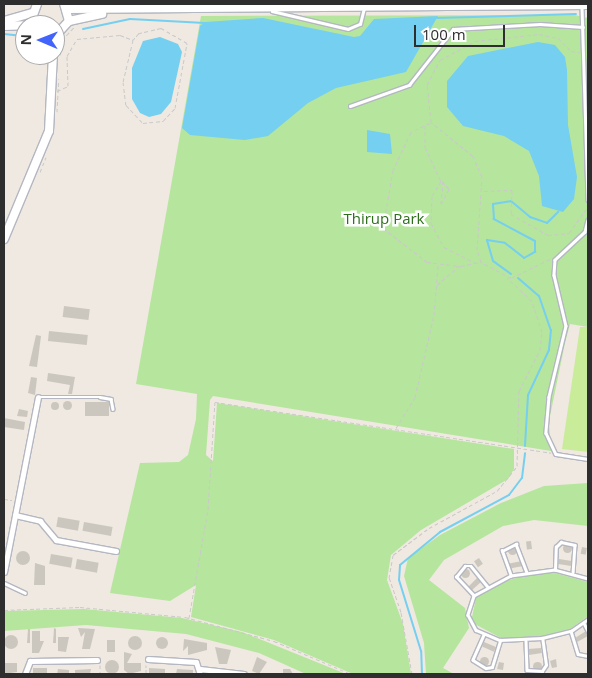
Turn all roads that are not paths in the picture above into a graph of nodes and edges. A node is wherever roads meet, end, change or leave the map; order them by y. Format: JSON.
{"nodes":[{"id":1,"x":37,"y":4,"type":"edge"},
{"id":2,"x":585,"y":5,"type":"edge"},
{"id":3,"x":66,"y":6,"type":"edge"},
{"id":4,"x":263,"y":8,"type":"junction"},
{"id":5,"x":364,"y":8,"type":"junction"},
{"id":6,"x":113,"y":12,"type":"junction"},
{"id":7,"x":32,"y":13,"type":"joint"},
{"id":8,"x":4,"y":21,"type":"edge"},
{"id":9,"x":69,"y":21,"type":"junction"},
{"id":10,"x":65,"y":25,"type":"edge"},
{"id":11,"x":583,"y":27,"type":"junction"},
{"id":12,"x":53,"y":65,"type":"edge"},
{"id":13,"x":350,"y":106,"type":"dead end"},
{"id":14,"x":588,"y":200,"type":"edge"},
{"id":15,"x":588,"y":220,"type":"edge"},
{"id":16,"x":4,"y":239,"type":"edge"},
{"id":17,"x":38,"y":397,"type":"joint"},
{"id":18,"x":113,"y":409,"type":"dead end"},
{"id":19,"x":588,"y":459,"type":"edge"},
{"id":20,"x":15,"y":514,"type":"junction"},
{"id":21,"x":116,"y":551,"type":"dead end"},
{"id":22,"x":555,"y":570,"type":"junction"},
{"id":23,"x":4,"y":572,"type":"edge"},
{"id":24,"x":527,"y":572,"type":"junction"},
{"id":25,"x":573,"y":572,"type":"junction"},
{"id":26,"x":511,"y":576,"type":"junction"},
{"id":27,"x":588,"y":580,"type":"edge"},
{"id":28,"x":4,"y":583,"type":"edge"},
{"id":29,"x":487,"y":586,"type":"junction"},
{"id":30,"x":25,"y":593,"type":"dead end"},
{"id":31,"x":474,"y":596,"type":"junction"},
{"id":32,"x":588,"y":619,"type":"edge"},
{"id":33,"x":584,"y":623,"type":"junction"},
{"id":34,"x":571,"y":631,"type":"junction"},
{"id":35,"x":588,"y":631,"type":"edge"},
{"id":36,"x":484,"y":634,"type":"junction"},
{"id":37,"x":542,"y":638,"type":"junction"},
{"id":38,"x":500,"y":640,"type":"junction"},
{"id":39,"x":526,"y":641,"type":"junction"},
{"id":40,"x":588,"y":656,"type":"edge"},
{"id":41,"x":148,"y":659,"type":"road end"},
{"id":42,"x":97,"y":660,"type":"road end"},
{"id":43,"x":200,"y":672,"type":"edge"},
{"id":44,"x":25,"y":674,"type":"edge"},
{"id":45,"x":244,"y":674,"type":"edge"}],
"edges":[{"from":1,"to":7,"type":"main road"},
{"from":2,"to":5,"type":"main road"},
{"from":2,"to":11,"type":"lane"},
{"from":3,"to":6,"type":"main road"},
{"from":3,"to":9,"type":"main road"},
{"from":4,"to":5,"type":"main road"},
{"from":4,"to":5,"type":"lane"},
{"from":4,"to":6,"type":"main road"},
{"from":6,"to":9,"type":"main road"},
{"from":7,"to":8,"type":"main road"},
{"from":9,"to":10,"type":"main road"},
{"from":11,"to":13,"type":"lane"},
{"from":11,"to":14,"type":"lane"},
{"from":12,"to":16,"type":"main road"},
{"from":15,"to":19,"type":"lane"},
{"from":17,"to":18,"type":"lane"},
{"from":17,"to":20,"type":"street"},
{"from":20,"to":21,"type":"street"},
{"from":20,"to":23,"type":"street"},
{"from":22,"to":24,"type":"lane"},
{"from":22,"to":25,"type":"lane"},
{"from":22,"to":25,"type":"lane"},
{"from":24,"to":26,"type":"lane"},
{"from":24,"to":26,"type":"lane"},
{"from":25,"to":27,"type":"lane"},
{"from":26,"to":29,"type":"lane"},
{"from":28,"to":30,"type":"lane"},
{"from":29,"to":31,"type":"lane"},
{"from":29,"to":31,"type":"lane"},
{"from":31,"to":36,"type":"lane"},
{"from":32,"to":33,"type":"lane"},
{"from":33,"to":34,"type":"lane"},
{"from":33,"to":35,"type":"lane"},
{"from":34,"to":37,"type":"lane"},
{"from":34,"to":40,"type":"lane"},
{"from":36,"to":38,"type":"lane"},
{"from":36,"to":38,"type":"lane"},
{"from":37,"to":39,"type":"lane"},
{"from":37,"to":39,"type":"lane"},
{"from":38,"to":39,"type":"lane"},
{"from":41,"to":43,"type":"street"},
{"from":42,"to":44,"type":"street"},
{"from":43,"to":45,"type":"street"}]}
